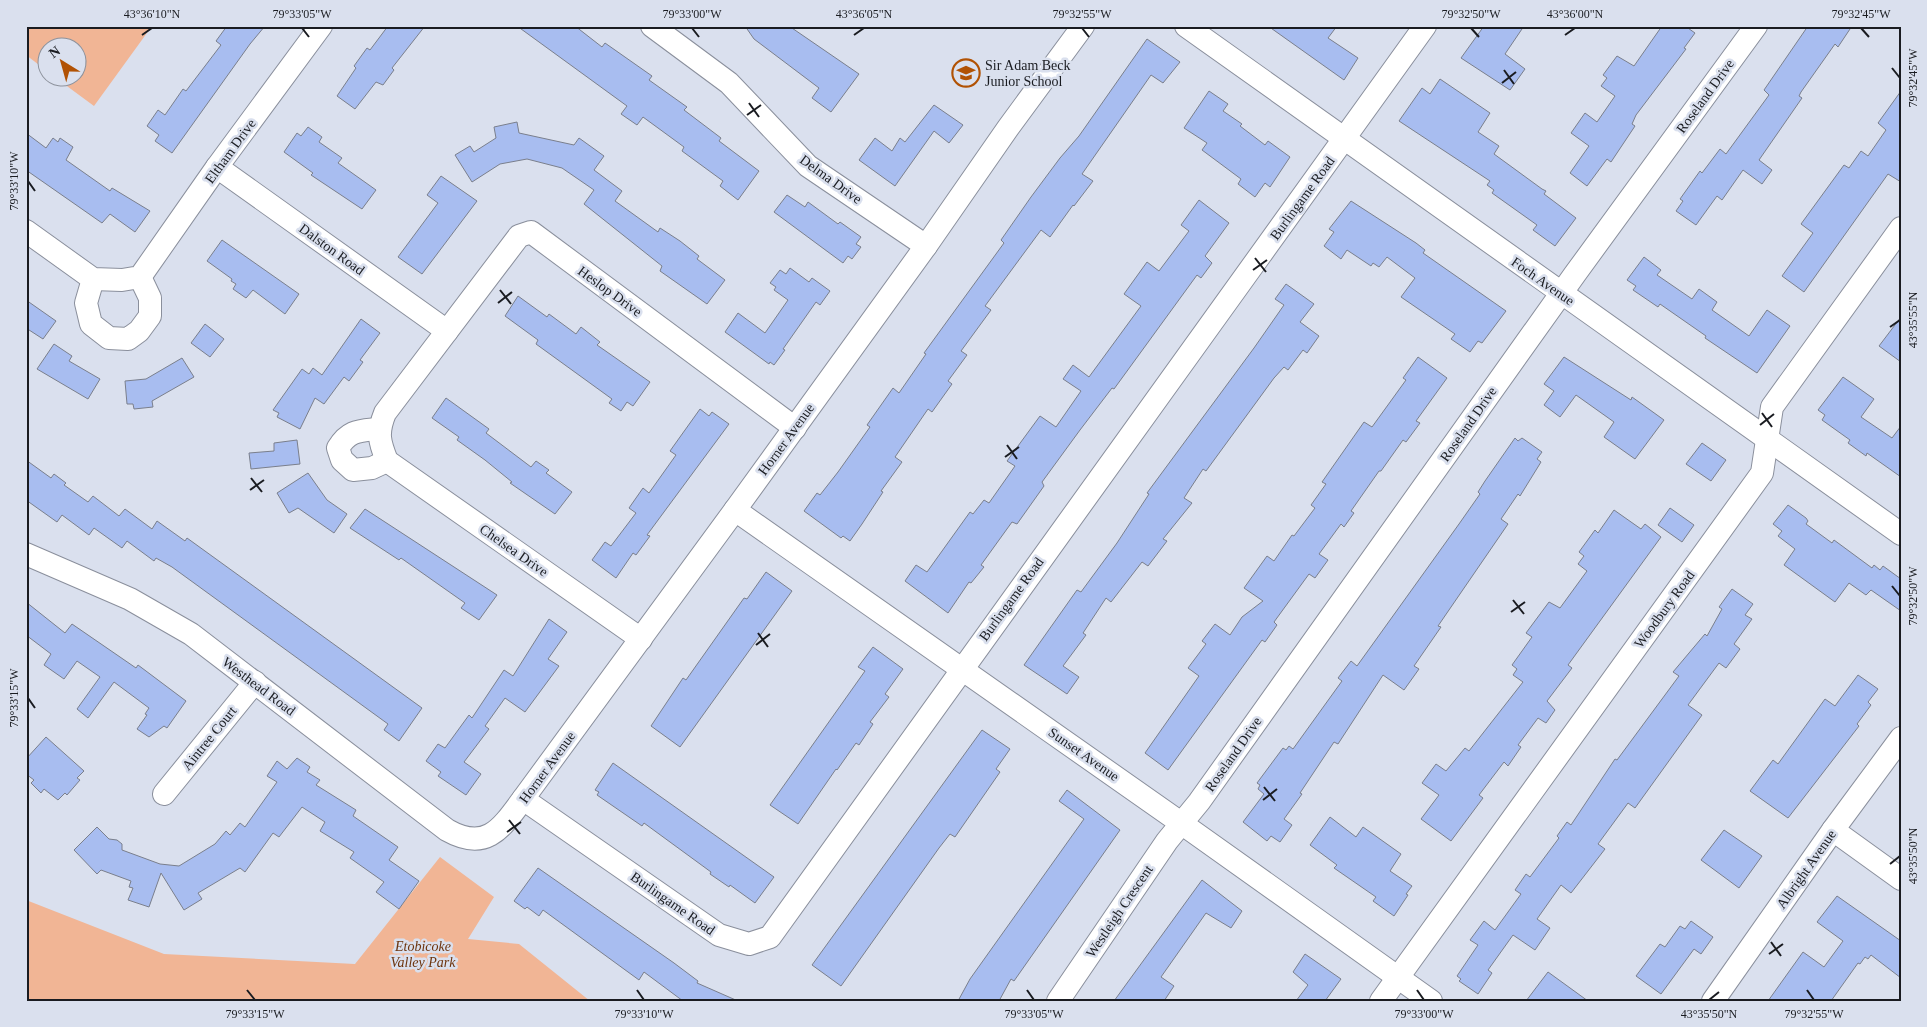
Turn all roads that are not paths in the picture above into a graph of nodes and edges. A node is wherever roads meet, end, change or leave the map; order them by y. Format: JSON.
{"nodes":[{"id":1,"x":321,"y":26,"type":"edge"},
{"id":2,"x":652,"y":26,"type":"edge"},
{"id":3,"x":1083,"y":26,"type":"edge"},
{"id":4,"x":1186,"y":26,"type":"edge"},
{"id":5,"x":1426,"y":26,"type":"edge"},
{"id":6,"x":1756,"y":26,"type":"edge"},
{"id":7,"x":1344,"y":140,"type":"junction"},
{"id":8,"x":217,"y":167,"type":"junction"},
{"id":9,"x":1901,"y":228,"type":"edge"},
{"id":10,"x":26,"y":230,"type":"edge"},
{"id":11,"x":926,"y":246,"type":"junction"},
{"id":12,"x":131,"y":278,"type":"junction"},
{"id":13,"x":93,"y":279,"type":"junction"},
{"id":14,"x":1561,"y":293,"type":"junction"},
{"id":15,"x":447,"y":331,"type":"junction"},
{"id":16,"x":795,"y":428,"type":"junction"},
{"id":17,"x":378,"y":429,"type":"junction"},
{"id":18,"x":1766,"y":440,"type":"junction"},
{"id":19,"x":387,"y":461,"type":"junction"},
{"id":20,"x":736,"y":510,"type":"junction"},
{"id":21,"x":1901,"y":534,"type":"edge"},
{"id":22,"x":26,"y":554,"type":"edge"},
{"id":23,"x":641,"y":639,"type":"junction"},
{"id":24,"x":962,"y":669,"type":"junction"},
{"id":25,"x":255,"y":682,"type":"junction"},
{"id":26,"x":1901,"y":738,"type":"edge"},
{"id":27,"x":164,"y":794,"type":"dead end"},
{"id":28,"x":523,"y":799,"type":"junction"},
{"id":29,"x":1182,"y":823,"type":"junction"},
{"id":30,"x":1832,"y":830,"type":"junction"},
{"id":31,"x":478,"y":840,"type":"joint"},
{"id":32,"x":1901,"y":879,"type":"edge"},
{"id":33,"x":1398,"y":977,"type":"junction"},
{"id":34,"x":1058,"y":1001,"type":"edge"},
{"id":35,"x":1381,"y":1001,"type":"edge"},
{"id":36,"x":1430,"y":1001,"type":"edge"},
{"id":37,"x":1713,"y":1001,"type":"edge"}],
"edges":[{"from":1,"to":8,"type":"street","name":"Eltham Drive"},
{"from":2,"to":11,"type":"street","name":"Delma Drive"},
{"from":3,"to":11,"type":"street","name":"Horner Avenue"},
{"from":4,"to":7,"type":"street","name":"Foch Avenue"},
{"from":5,"to":7,"type":"street","name":"Burlingame Road"},
{"from":6,"to":14,"type":"street","name":"Roseland Drive"},
{"from":7,"to":14,"type":"street","name":"Foch Avenue"},
{"from":7,"to":24,"type":"street","name":"Burlingame Road"},
{"from":8,"to":12,"type":"street","name":"Eltham Drive"},
{"from":8,"to":15,"type":"street","name":"Dalston Road"},
{"from":9,"to":18,"type":"street","name":"Woodbury Road"},
{"from":10,"to":13,"type":"street"},
{"from":11,"to":16,"type":"street","name":"Horner Avenue"},
{"from":12,"to":13,"type":"street"},
{"from":12,"to":13,"type":"street"},
{"from":14,"to":18,"type":"street","name":"Foch Avenue"},
{"from":14,"to":29,"type":"street","name":"Roseland Drive"},
{"from":15,"to":16,"type":"street","name":"Heslop Drive"},
{"from":15,"to":17,"type":"street"},
{"from":16,"to":20,"type":"street","name":"Horner Avenue"},
{"from":17,"to":19,"type":"street"},
{"from":17,"to":19,"type":"street"},
{"from":18,"to":21,"type":"street","name":"Foch Avenue"},
{"from":18,"to":33,"type":"street","name":"Woodbury Road"},
{"from":19,"to":23,"type":"street","name":"Chelsea Drive"},
{"from":20,"to":23,"type":"street","name":"Horner Avenue"},
{"from":20,"to":24,"type":"street","name":"Sunset Avenue"},
{"from":22,"to":25,"type":"street","name":"Westhead Road"},
{"from":23,"to":28,"type":"street","name":"Horner Avenue"},
{"from":24,"to":28,"type":"street","name":"Burlingame Road"},
{"from":24,"to":29,"type":"street","name":"Sunset Avenue"},
{"from":25,"to":27,"type":"street","name":"Aintree Court"},
{"from":25,"to":31,"type":"street","name":"Westhead Road"},
{"from":26,"to":30,"type":"street","name":"Albright Avenue"},
{"from":28,"to":31,"type":"street","name":"Horner Avenue"},
{"from":29,"to":33,"type":"street","name":"Sunset Avenue"},
{"from":29,"to":34,"type":"street","name":"Westleigh Crescent"},
{"from":30,"to":32,"type":"street"},
{"from":30,"to":37,"type":"street","name":"Albright Avenue"},
{"from":33,"to":35,"type":"street","name":"Woodbury Road"},
{"from":33,"to":36,"type":"street","name":"Sunset Avenue"}]}
